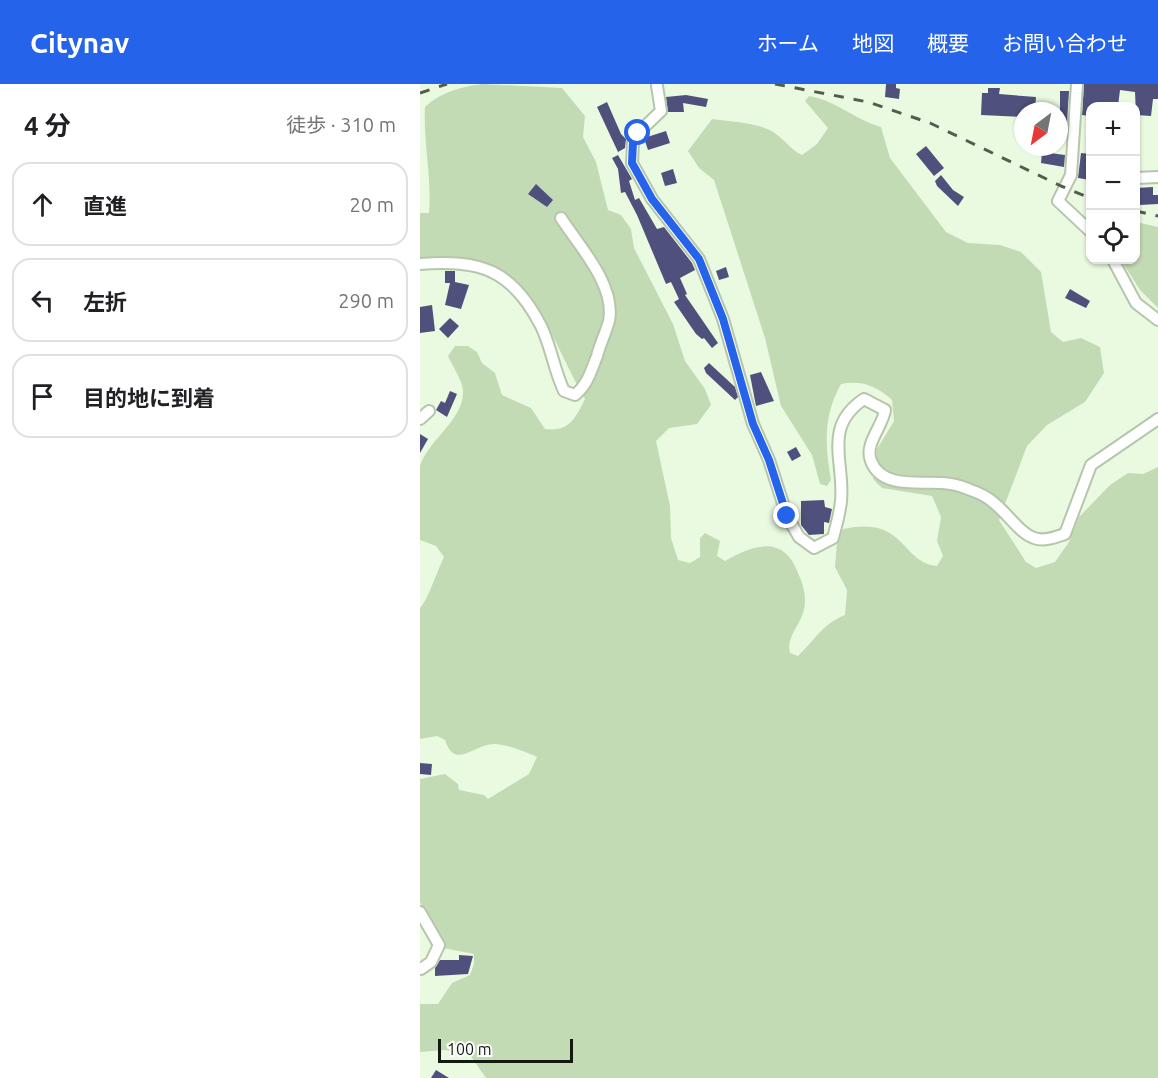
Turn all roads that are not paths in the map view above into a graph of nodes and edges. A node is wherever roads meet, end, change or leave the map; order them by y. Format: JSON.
{"nodes":[{"id":1,"x":1077,"y":84,"type":"edge"},
{"id":2,"x":657,"y":86,"type":"dead end"},
{"id":3,"x":1158,"y":177,"type":"edge"},
{"id":4,"x":1140,"y":178,"type":"edge"},
{"id":5,"x":561,"y":218,"type":"dead end"},
{"id":6,"x":1086,"y":227,"type":"edge"},
{"id":7,"x":420,"y":264,"type":"edge"},
{"id":8,"x":1115,"y":264,"type":"edge"},
{"id":9,"x":1158,"y":320,"type":"edge"},
{"id":10,"x":429,"y":411,"type":"dead end"},
{"id":11,"x":1158,"y":418,"type":"edge"},
{"id":12,"x":420,"y":419,"type":"edge"},
{"id":13,"x":420,"y":912,"type":"edge"},
{"id":14,"x":421,"y":969,"type":"edge"}],
"edges":[{"from":1,"to":6,"type":"street"},
{"from":2,"to":11,"type":"street"},
{"from":3,"to":4,"type":"street"},
{"from":5,"to":7,"type":"street"},
{"from":8,"to":9,"type":"street"},
{"from":10,"to":12,"type":"street"},
{"from":13,"to":14,"type":"street"}]}
